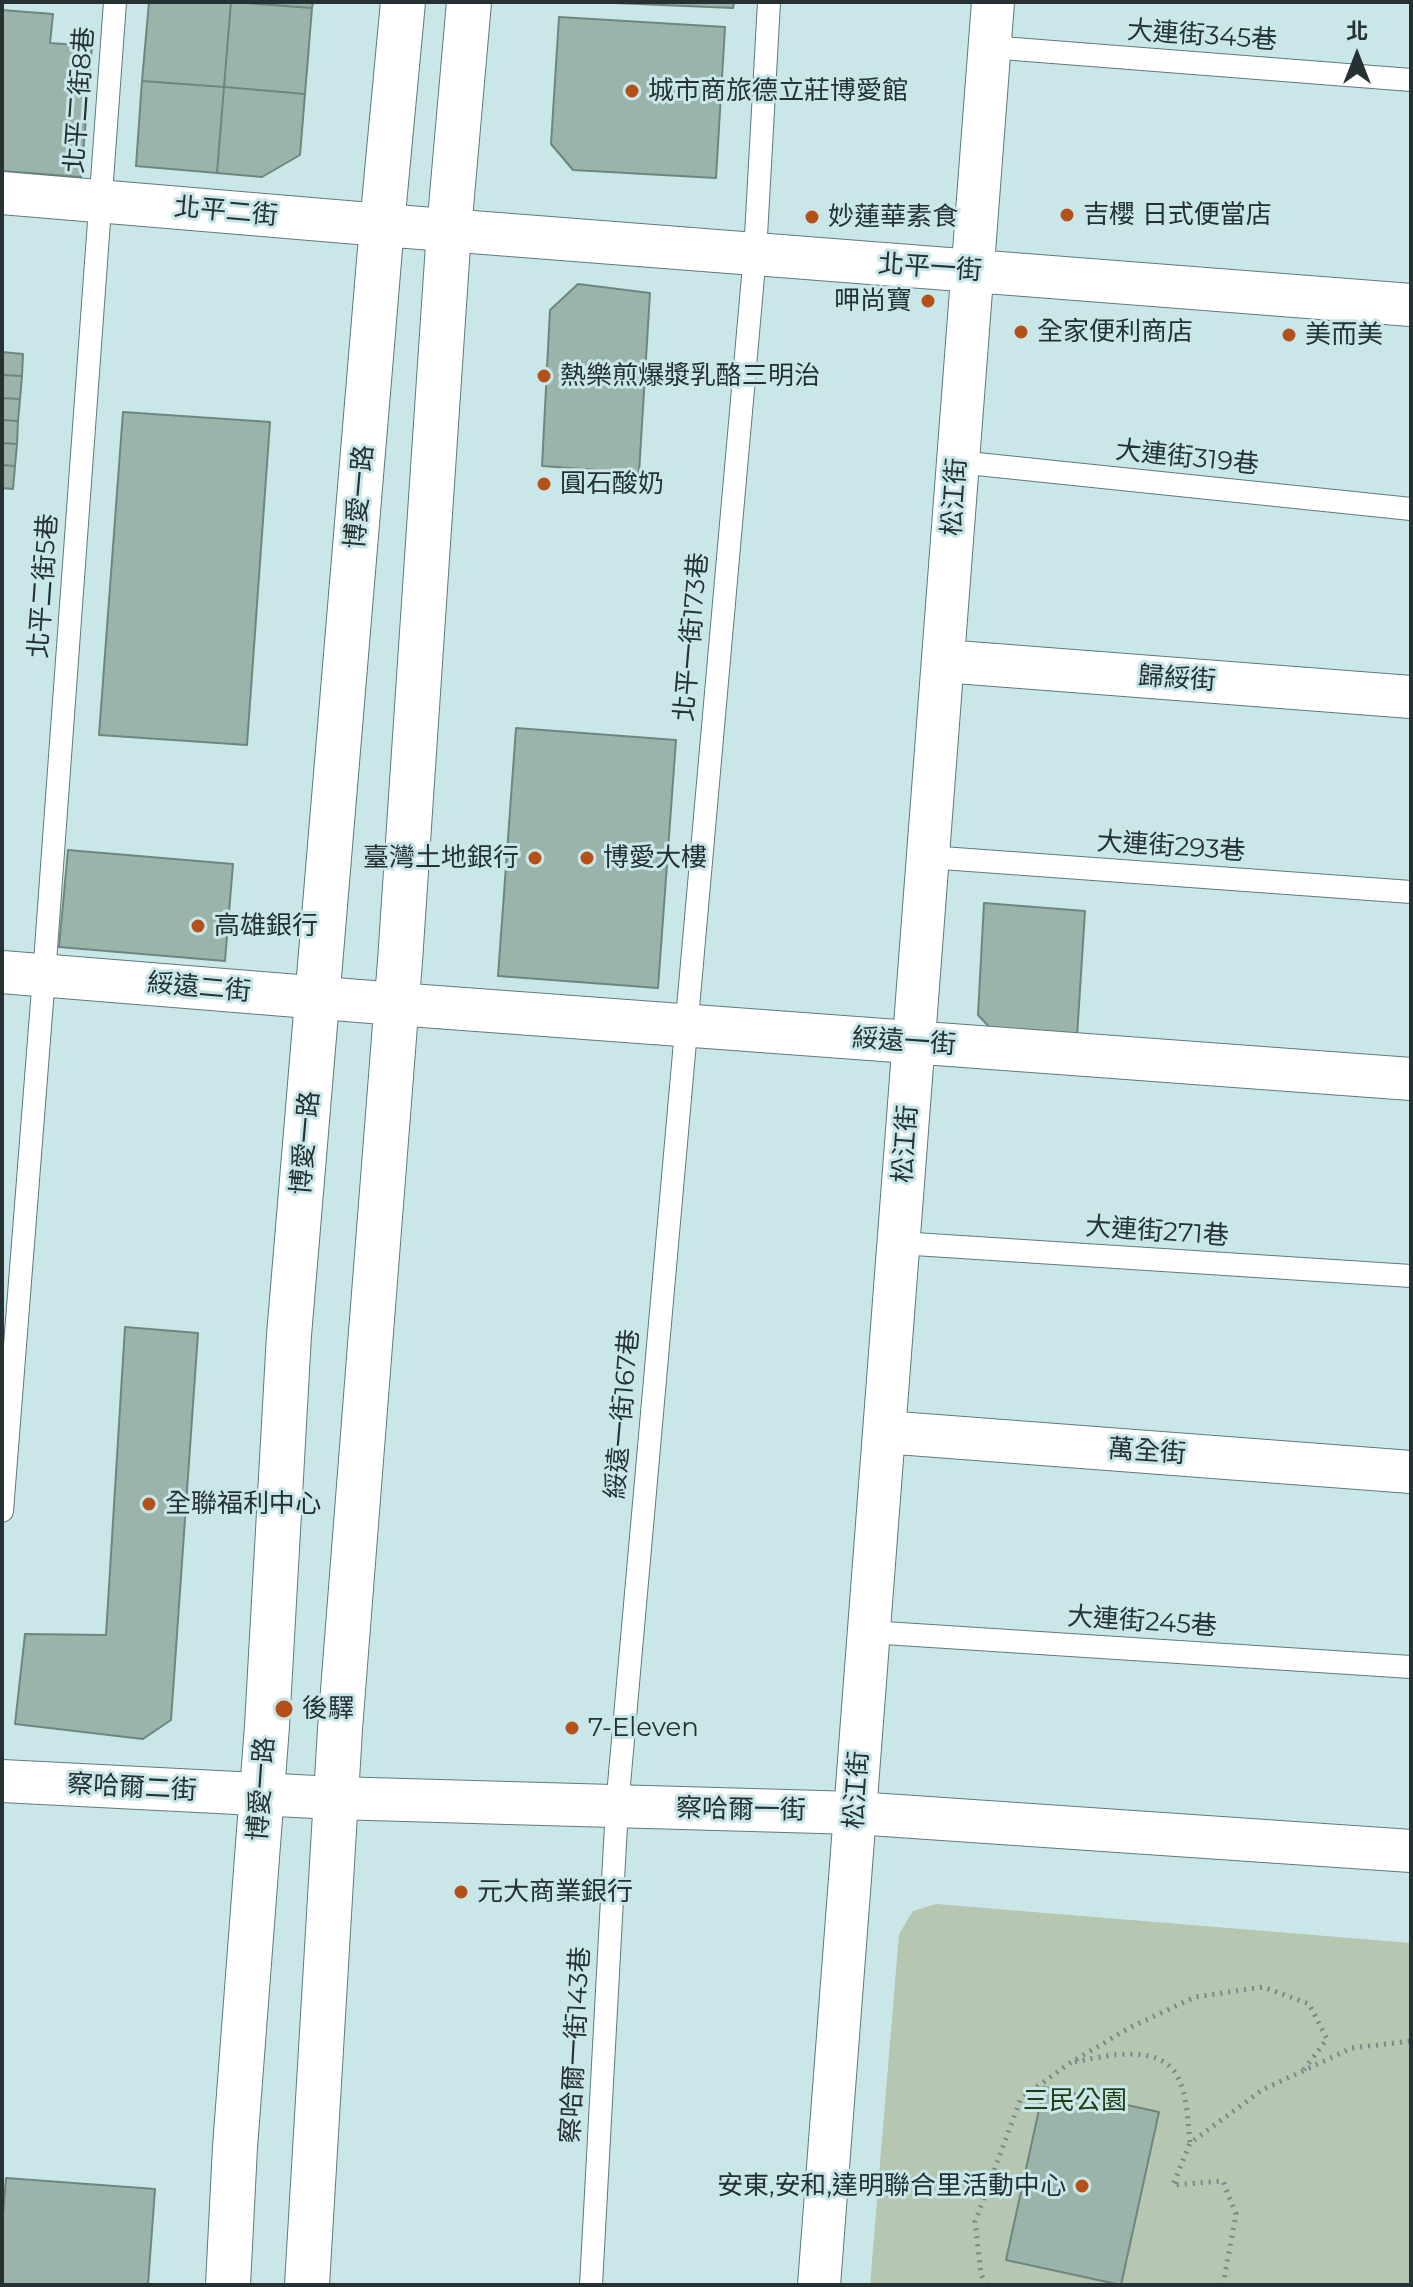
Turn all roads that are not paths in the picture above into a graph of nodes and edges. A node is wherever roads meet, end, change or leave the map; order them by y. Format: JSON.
{"nodes":[{"id":1,"x":115,"y":2,"type":"edge"},
{"id":2,"x":403,"y":2,"type":"edge"},
{"id":3,"x":469,"y":2,"type":"edge"},
{"id":4,"x":769,"y":2,"type":"edge"},
{"id":5,"x":993,"y":2,"type":"edge"},
{"id":6,"x":989,"y":47,"type":"junction"},
{"id":7,"x":1411,"y":80,"type":"edge"},
{"id":8,"x":2,"y":193,"type":"edge"},
{"id":9,"x":101,"y":201,"type":"junction"},
{"id":10,"x":382,"y":225,"type":"junction"},
{"id":11,"x":449,"y":230,"type":"junction"},
{"id":12,"x":755,"y":254,"type":"junction"},
{"id":13,"x":972,"y":271,"type":"junction"},
{"id":14,"x":1411,"y":305,"type":"edge"},
{"id":15,"x":958,"y":462,"type":"junction"},
{"id":16,"x":1411,"y":509,"type":"edge"},
{"id":17,"x":943,"y":661,"type":"junction"},
{"id":18,"x":1411,"y":697,"type":"edge"},
{"id":19,"x":928,"y":857,"type":"junction"},
{"id":20,"x":1411,"y":892,"type":"edge"},
{"id":21,"x":2,"y":972,"type":"edge"},
{"id":22,"x":44,"y":976,"type":"junction"},
{"id":23,"x":318,"y":997,"type":"junction"},
{"id":24,"x":396,"y":1004,"type":"junction"},
{"id":25,"x":686,"y":1025,"type":"junction"},
{"id":26,"x":914,"y":1042,"type":"junction"},
{"id":27,"x":1411,"y":1079,"type":"edge"},
{"id":28,"x":899,"y":1243,"type":"junction"},
{"id":29,"x":1411,"y":1276,"type":"edge"},
{"id":30,"x":884,"y":1432,"type":"junction"},
{"id":31,"x":1411,"y":1472,"type":"edge"},
{"id":32,"x":2,"y":1511,"type":"edge"},
{"id":33,"x":869,"y":1632,"type":"junction"},
{"id":34,"x":1411,"y":1667,"type":"edge"},
{"id":35,"x":2,"y":1781,"type":"edge"},
{"id":36,"x":261,"y":1795,"type":"junction"},
{"id":37,"x":335,"y":1798,"type":"junction"},
{"id":38,"x":617,"y":1807,"type":"junction"},
{"id":39,"x":855,"y":1813,"type":"junction"},
{"id":40,"x":1411,"y":1851,"type":"edge"},
{"id":41,"x":228,"y":2285,"type":"edge"},
{"id":42,"x":307,"y":2285,"type":"edge"},
{"id":43,"x":591,"y":2285,"type":"edge"},
{"id":44,"x":819,"y":2285,"type":"edge"}],
"edges":[{"from":1,"to":9,"type":"lane","name":"北平二街8巷"},
{"from":2,"to":10,"type":"main road","name":"博愛一路"},
{"from":3,"to":11,"type":"main road"},
{"from":4,"to":12,"type":"lane","name":"北平一街173巷"},
{"from":5,"to":6,"type":"street","name":"松江街"},
{"from":6,"to":7,"type":"lane","name":"大連街345巷"},
{"from":6,"to":13,"type":"street","name":"松江街"},
{"from":8,"to":9,"type":"street","name":"北平二街"},
{"from":9,"to":10,"type":"street","name":"北平二街"},
{"from":9,"to":22,"type":"lane","name":"北平二街5巷"},
{"from":10,"to":11,"type":"street","name":"北平二街"},
{"from":10,"to":23,"type":"main road","name":"博愛一路"},
{"from":11,"to":12,"type":"street","name":"北平一街"},
{"from":11,"to":24,"type":"main road"},
{"from":12,"to":13,"type":"street","name":"北平一街"},
{"from":12,"to":25,"type":"lane","name":"北平一街173巷"},
{"from":13,"to":14,"type":"street","name":"北平一街"},
{"from":13,"to":15,"type":"street","name":"松江街"},
{"from":15,"to":16,"type":"lane","name":"大連街319巷"},
{"from":15,"to":17,"type":"street","name":"松江街"},
{"from":17,"to":18,"type":"street","name":"歸綏街"},
{"from":17,"to":19,"type":"street","name":"松江街"},
{"from":19,"to":20,"type":"lane","name":"大連街293巷"},
{"from":19,"to":26,"type":"street","name":"松江街"},
{"from":21,"to":22,"type":"street","name":"綏遠二街"},
{"from":22,"to":23,"type":"street","name":"綏遠二街"},
{"from":22,"to":32,"type":"lane","name":"北平二街5巷"},
{"from":23,"to":24,"type":"street","name":"綏遠二街"},
{"from":23,"to":36,"type":"main road","name":"博愛一路"},
{"from":24,"to":25,"type":"street","name":"綏遠一街"},
{"from":24,"to":37,"type":"main road"},
{"from":25,"to":26,"type":"street","name":"綏遠一街"},
{"from":25,"to":38,"type":"lane","name":"綏遠一街167巷"},
{"from":26,"to":27,"type":"street","name":"綏遠一街"},
{"from":26,"to":28,"type":"street","name":"松江街"},
{"from":28,"to":29,"type":"lane","name":"大連街271巷"},
{"from":28,"to":30,"type":"street","name":"松江街"},
{"from":30,"to":31,"type":"street","name":"萬全街"},
{"from":30,"to":33,"type":"street","name":"松江街"},
{"from":33,"to":34,"type":"lane","name":"大連街245巷"},
{"from":33,"to":39,"type":"street","name":"松江街"},
{"from":35,"to":36,"type":"street","name":"察哈爾二街"},
{"from":36,"to":37,"type":"street","name":"察哈爾一街"},
{"from":36,"to":41,"type":"main road","name":"博愛一路"},
{"from":37,"to":38,"type":"street","name":"察哈爾一街"},
{"from":37,"to":42,"type":"main road"},
{"from":38,"to":39,"type":"street","name":"察哈爾一街"},
{"from":38,"to":43,"type":"lane","name":"察哈爾一街143巷"},
{"from":39,"to":40,"type":"street","name":"察哈爾一街"},
{"from":39,"to":44,"type":"street","name":"松江街"}]}
